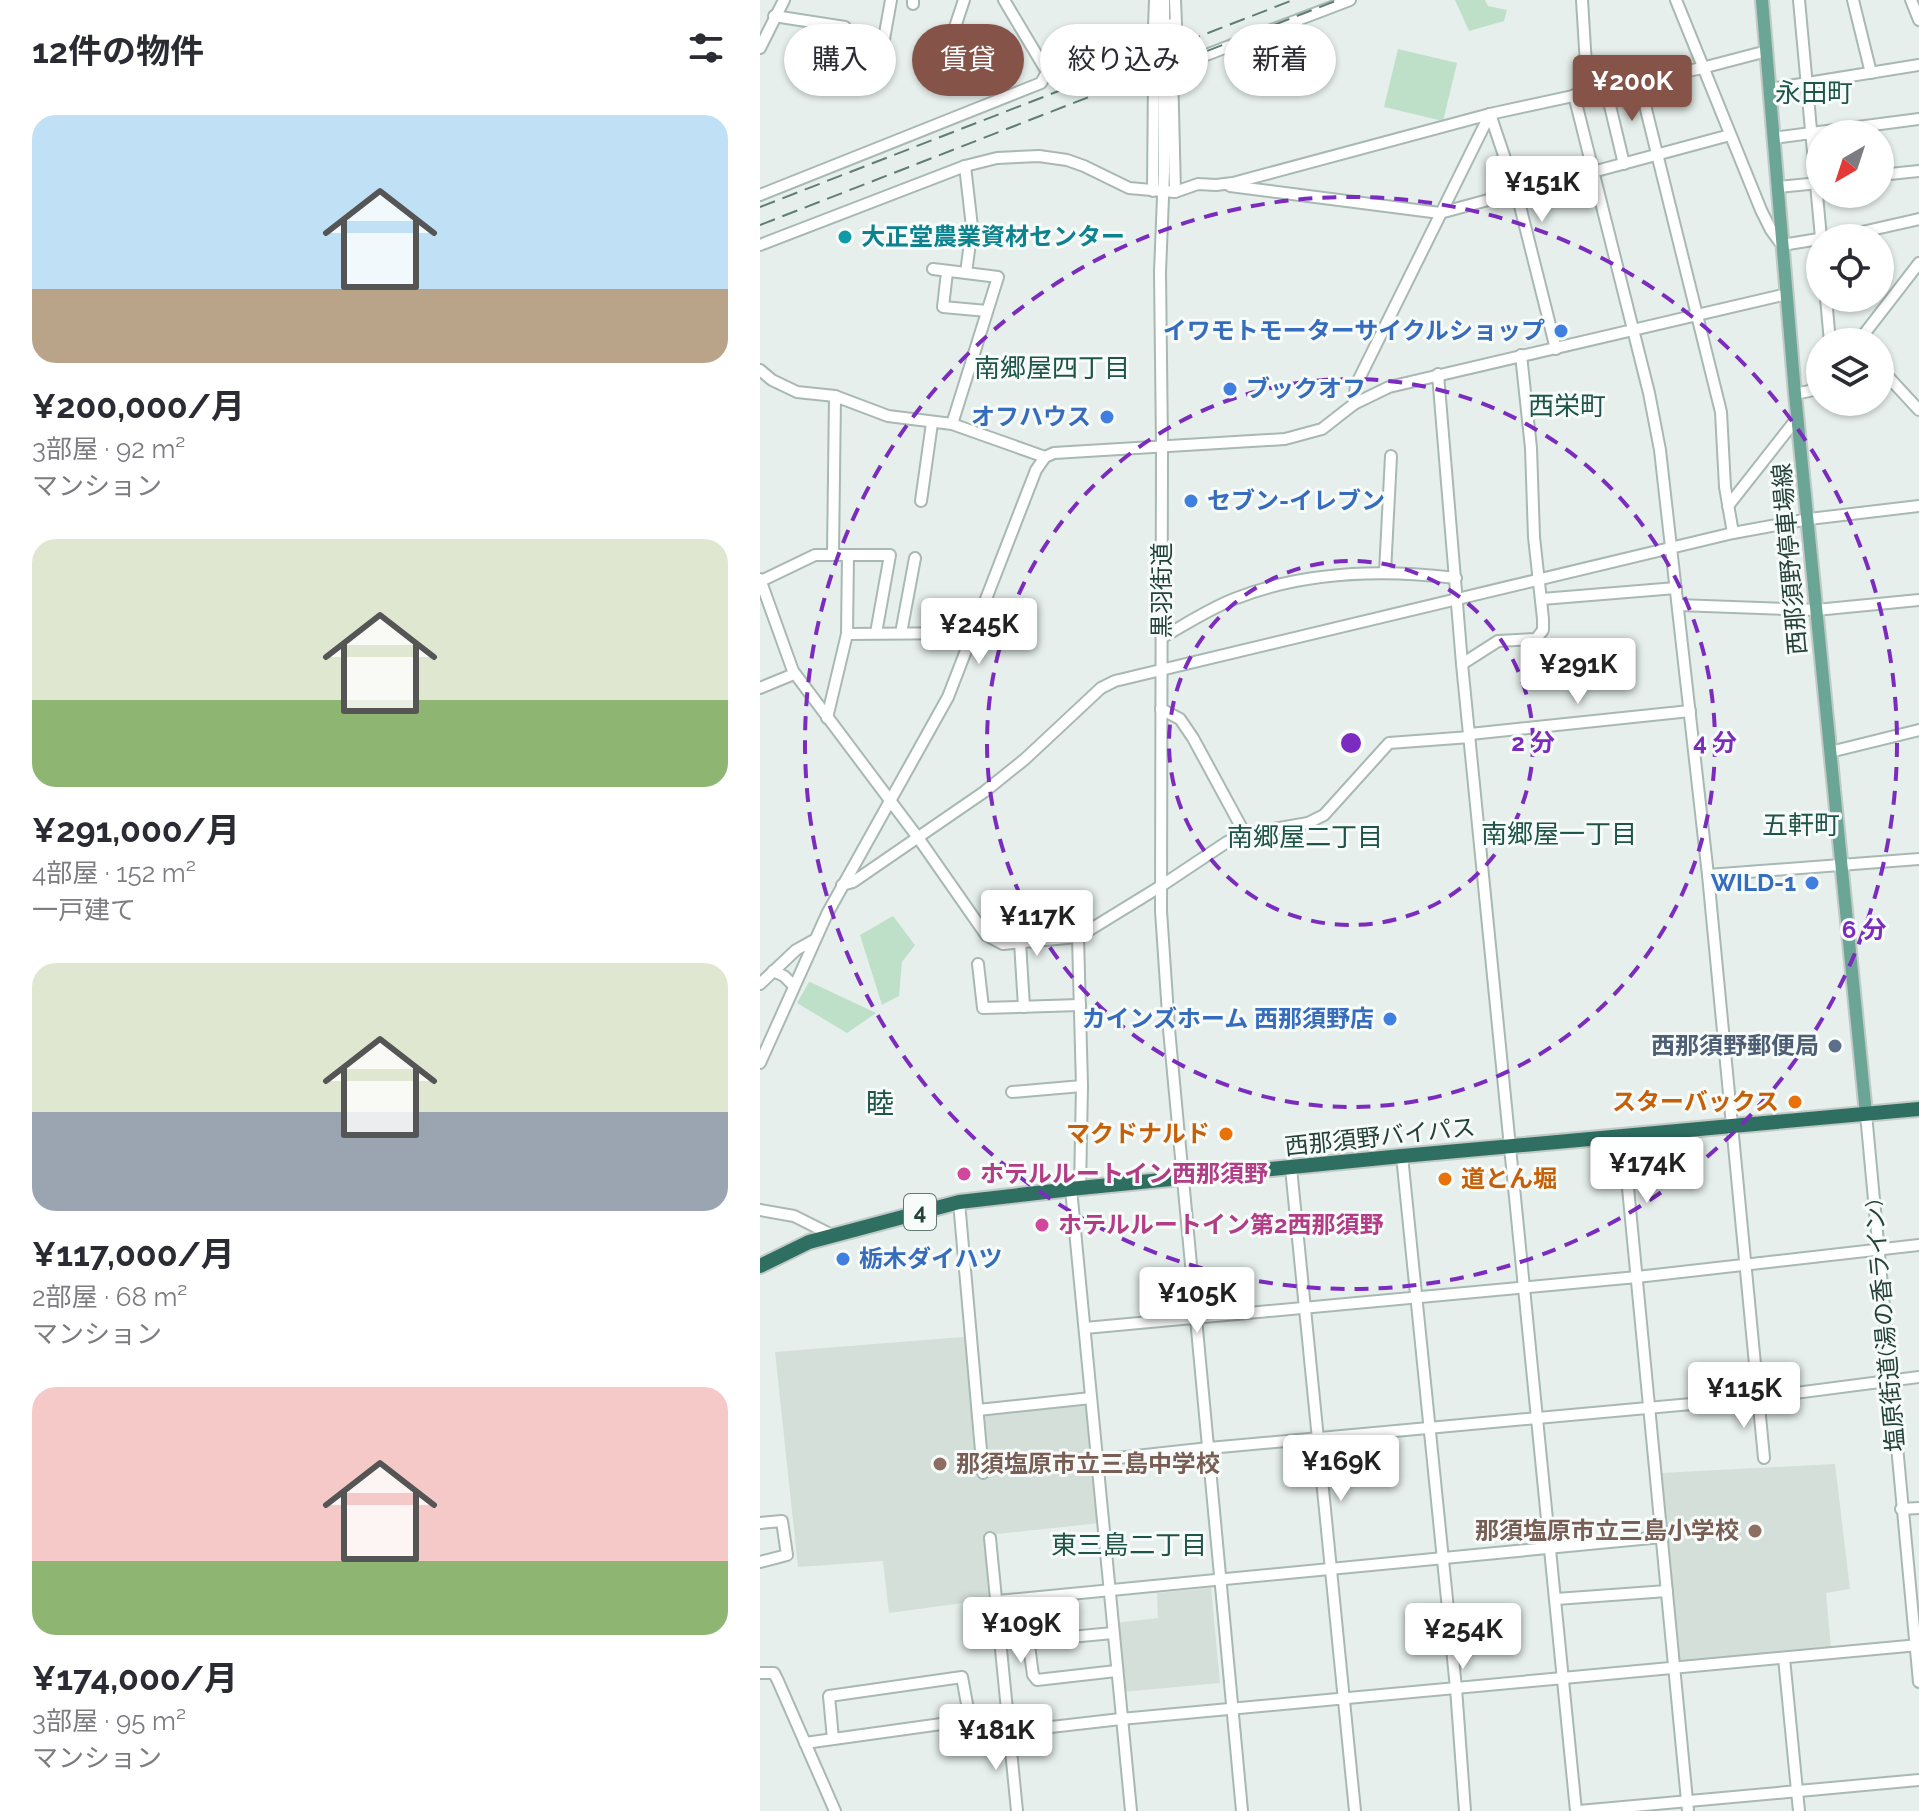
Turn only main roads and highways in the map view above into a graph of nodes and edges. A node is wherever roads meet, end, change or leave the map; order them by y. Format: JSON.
{"nodes":[{"id":1,"x":1762,"y":0,"type":"edge"},
{"id":2,"x":1919,"y":1109,"type":"edge"},
{"id":3,"x":1866,"y":1114,"type":"junction"},
{"id":4,"x":760,"y":1266,"type":"edge"}],
"edges":[{"from":1,"to":3,"type":"main road","name":"西那須野停車場線"},
{"from":2,"to":3,"type":"highway","name":"西那須野バイパス","number":"4"},
{"from":3,"to":4,"type":"highway","name":"西那須野バイパス","number":"4"}]}
